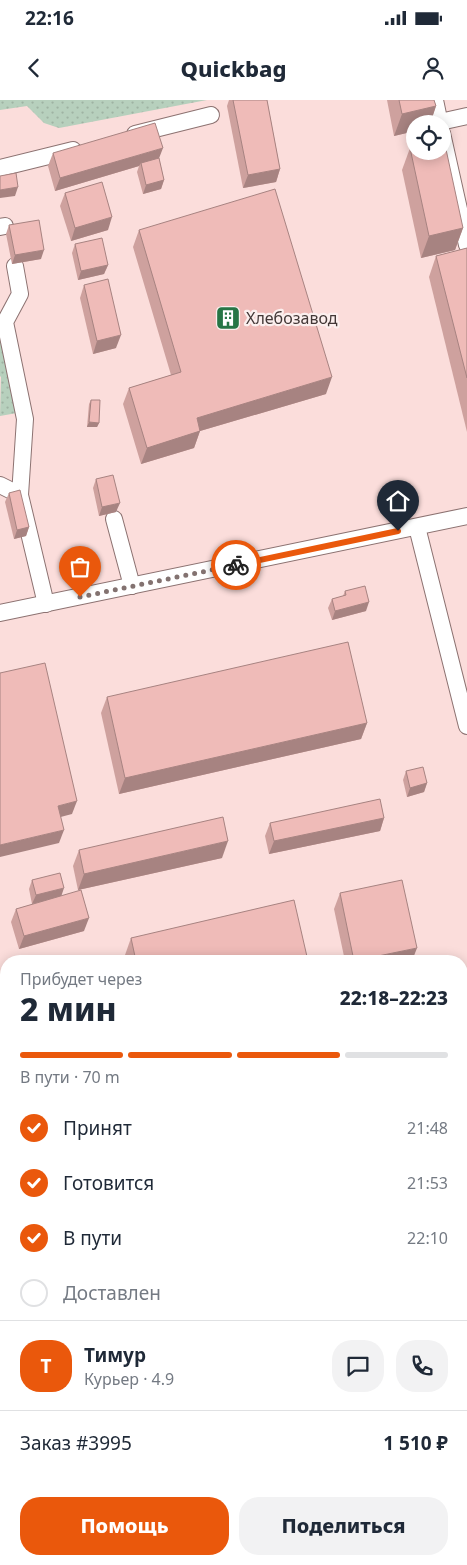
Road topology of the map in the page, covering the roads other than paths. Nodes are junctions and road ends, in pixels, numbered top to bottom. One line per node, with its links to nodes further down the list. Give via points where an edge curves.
1 (435, 100): 3 (street)
2 (211, 115): 6 (street)
3 (438, 115)
4 (467, 116): 5 (street)
5 (451, 122)
6 (117, 139)
7 (89, 146): 9 (street)
8 (448, 160): 10 (street)
9 (0, 168)
10 (467, 245)
11 (15, 266): 13 (street, via 20,294 5,322 25,419)
12 (0, 485): 13 (street)
13 (20, 495): 18 (street)
14 (467, 516): 16 (street)
15 (114, 519): 17 (street)
16 (417, 527): 17 (street); 20 (street)
17 (132, 586): 18 (street)
18 (46, 604): 19 (street)
19 (0, 613)
20 (467, 726)

